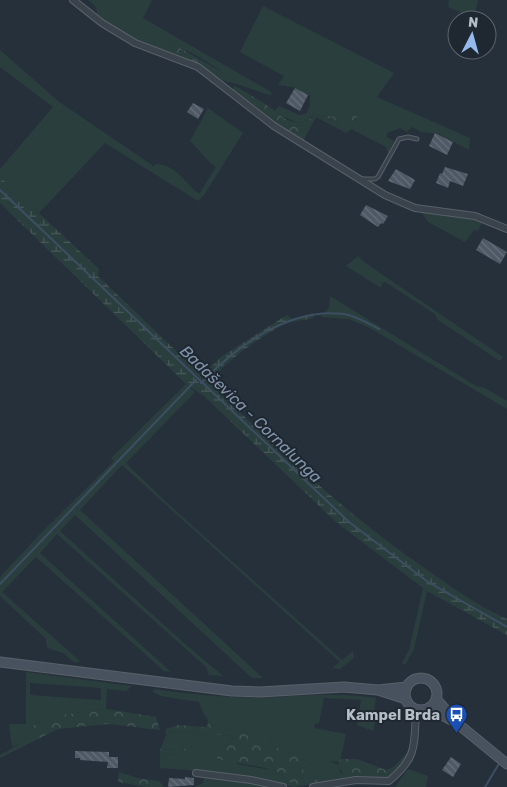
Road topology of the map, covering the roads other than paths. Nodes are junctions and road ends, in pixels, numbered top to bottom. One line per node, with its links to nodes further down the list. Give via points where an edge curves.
1 (73, 0): 3 (street, via 134,43 198,67 274,126)
2 (417, 139): 3 (lane, via 399,139 378,177)
3 (358, 180): 4 (street, via 415,208 467,214)
4 (507, 229)
5 (0, 662): 7 (street, via 232,691 344,687)
6 (407, 687): 7 (street); 8 (street); 9 (street, via 415,679 428,680 435,686)
7 (378, 690): 8 (street)
8 (406, 699): 11 (street)
9 (436, 699): 10 (street); 12 (street)
10 (429, 708): 11 (street); 12 (street)
11 (416, 709): 15 (street, via 412,757)
12 (458, 724): 13 (street)
13 (507, 764)
14 (196, 773): 16 (street)
15 (389, 784): 17 (street, via 356,780)
16 (283, 787)
17 (313, 787)

